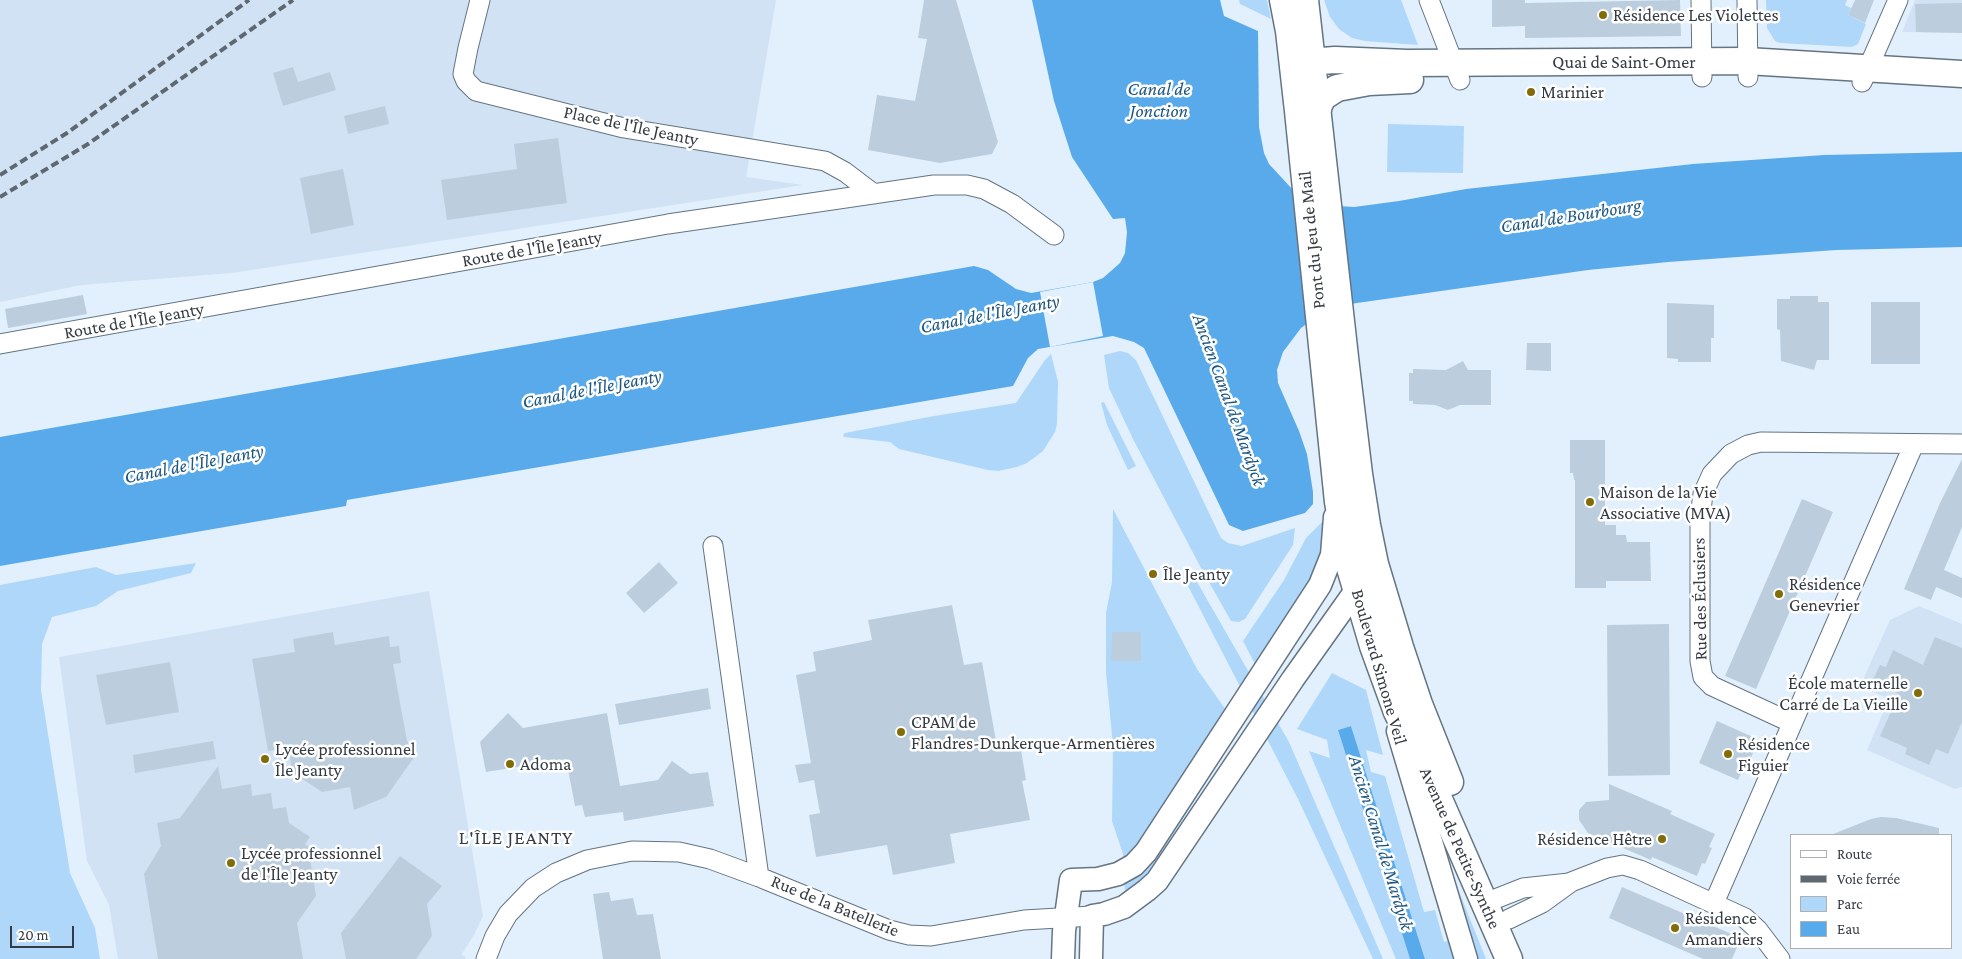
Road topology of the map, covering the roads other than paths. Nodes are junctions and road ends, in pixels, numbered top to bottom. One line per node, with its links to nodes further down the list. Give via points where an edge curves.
1 (480, 0): 16 (street, Place de l'Île Jeanty, via 464,74 476,91 638,131 825,161 840,168)
2 (1283, 0): 8 (main road, via 1289,31)
3 (1305, 0): 8 (main road)
4 (1429, 0): 11 (street)
5 (1701, 0): 9 (street)
6 (1747, 0): 10 (street)
7 (1898, 0): 13 (street)
8 (1303, 69): 11 (main road, Quai de Saint-Omer); 15 (main road)
9 (1702, 69): 10 (main road, Quai de Saint-Omer); 11 (main road, Quai de Saint-Omer)
10 (1748, 69): 13 (main road, Quai de Saint-Omer)
11 (1456, 71): 15 (main road, Quai de Saint-Omer, via 1344,86 1332,90)
12 (1962, 74): 13 (main road, Quai de Saint-Omer)
13 (1865, 75): 14 (main road, Quai de Saint-Omer)
14 (1962, 89)
15 (1308, 113): 19 (main road, Pont du Jeu de Mail)
16 (874, 194): 17 (street, Route de l'Île Jeanty, via 934,185 977,187 1012,204); 18 (street, Route de l'Île Jeanty, via 668,224)
17 (1054, 235)
18 (0, 344)
19 (1336, 367): 22 (main road, Boulevard Simone Veil); 24 (main road, Boulevard Simone Veil)
20 (1914, 444): 21 (street, Rue des Éclusiers); 27 (street); 27 (street, Rue des Éclusiers, via 1761,442 1731,454 1718,465 1706,484 1700,518 1703,676 1712,686)
21 (1962, 444)
22 (1336, 479): 25 (main road, Boulevard Simone Veil, via 1343,535); 32 (street, via 1334,545 1317,590 1146,852 1138,862 1112,876 1071,880)
23 (713, 546): 28 (street, Rue de la Batellerie)
24 (1372, 552): 25 (street, via 1370,567); 30 (main road, Boulevard Simone Veil, via 1400,647)
25 (1356, 590): 26 (main road, Boulevard Simone Veil); 31 (street, via 1152,886 1117,910)
26 (1386, 684): 30 (main road, Avenue de Petite-Synthe, via 1428,774); 36 (street, Boulevard Simone Veil)
27 (1792, 723): 29 (street)
28 (759, 877): 32 (street, Rue de la Batellerie, via 889,930 909,935 931,936 1024,920); 33 (street, via 710,859 679,852 632,851 588,860 556,873 524,896 502,924)
29 (1714, 903): 30 (street, via 1623,865 1570,882 1542,903); 39 (street, via 1752,924)
30 (1498, 906): 37 (main road, Avenue de Petite-Synthe); 38 (main road, Avenue de Petite-Synthe)
31 (1092, 916): 32 (street, Rue de la Batellerie); 35 (street)
32 (1066, 918): 34 (street)
33 (486, 959)
34 (1063, 959)
35 (1091, 959)
36 (1466, 959)
37 (1509, 959)
38 (1526, 959)
39 (1780, 959)

